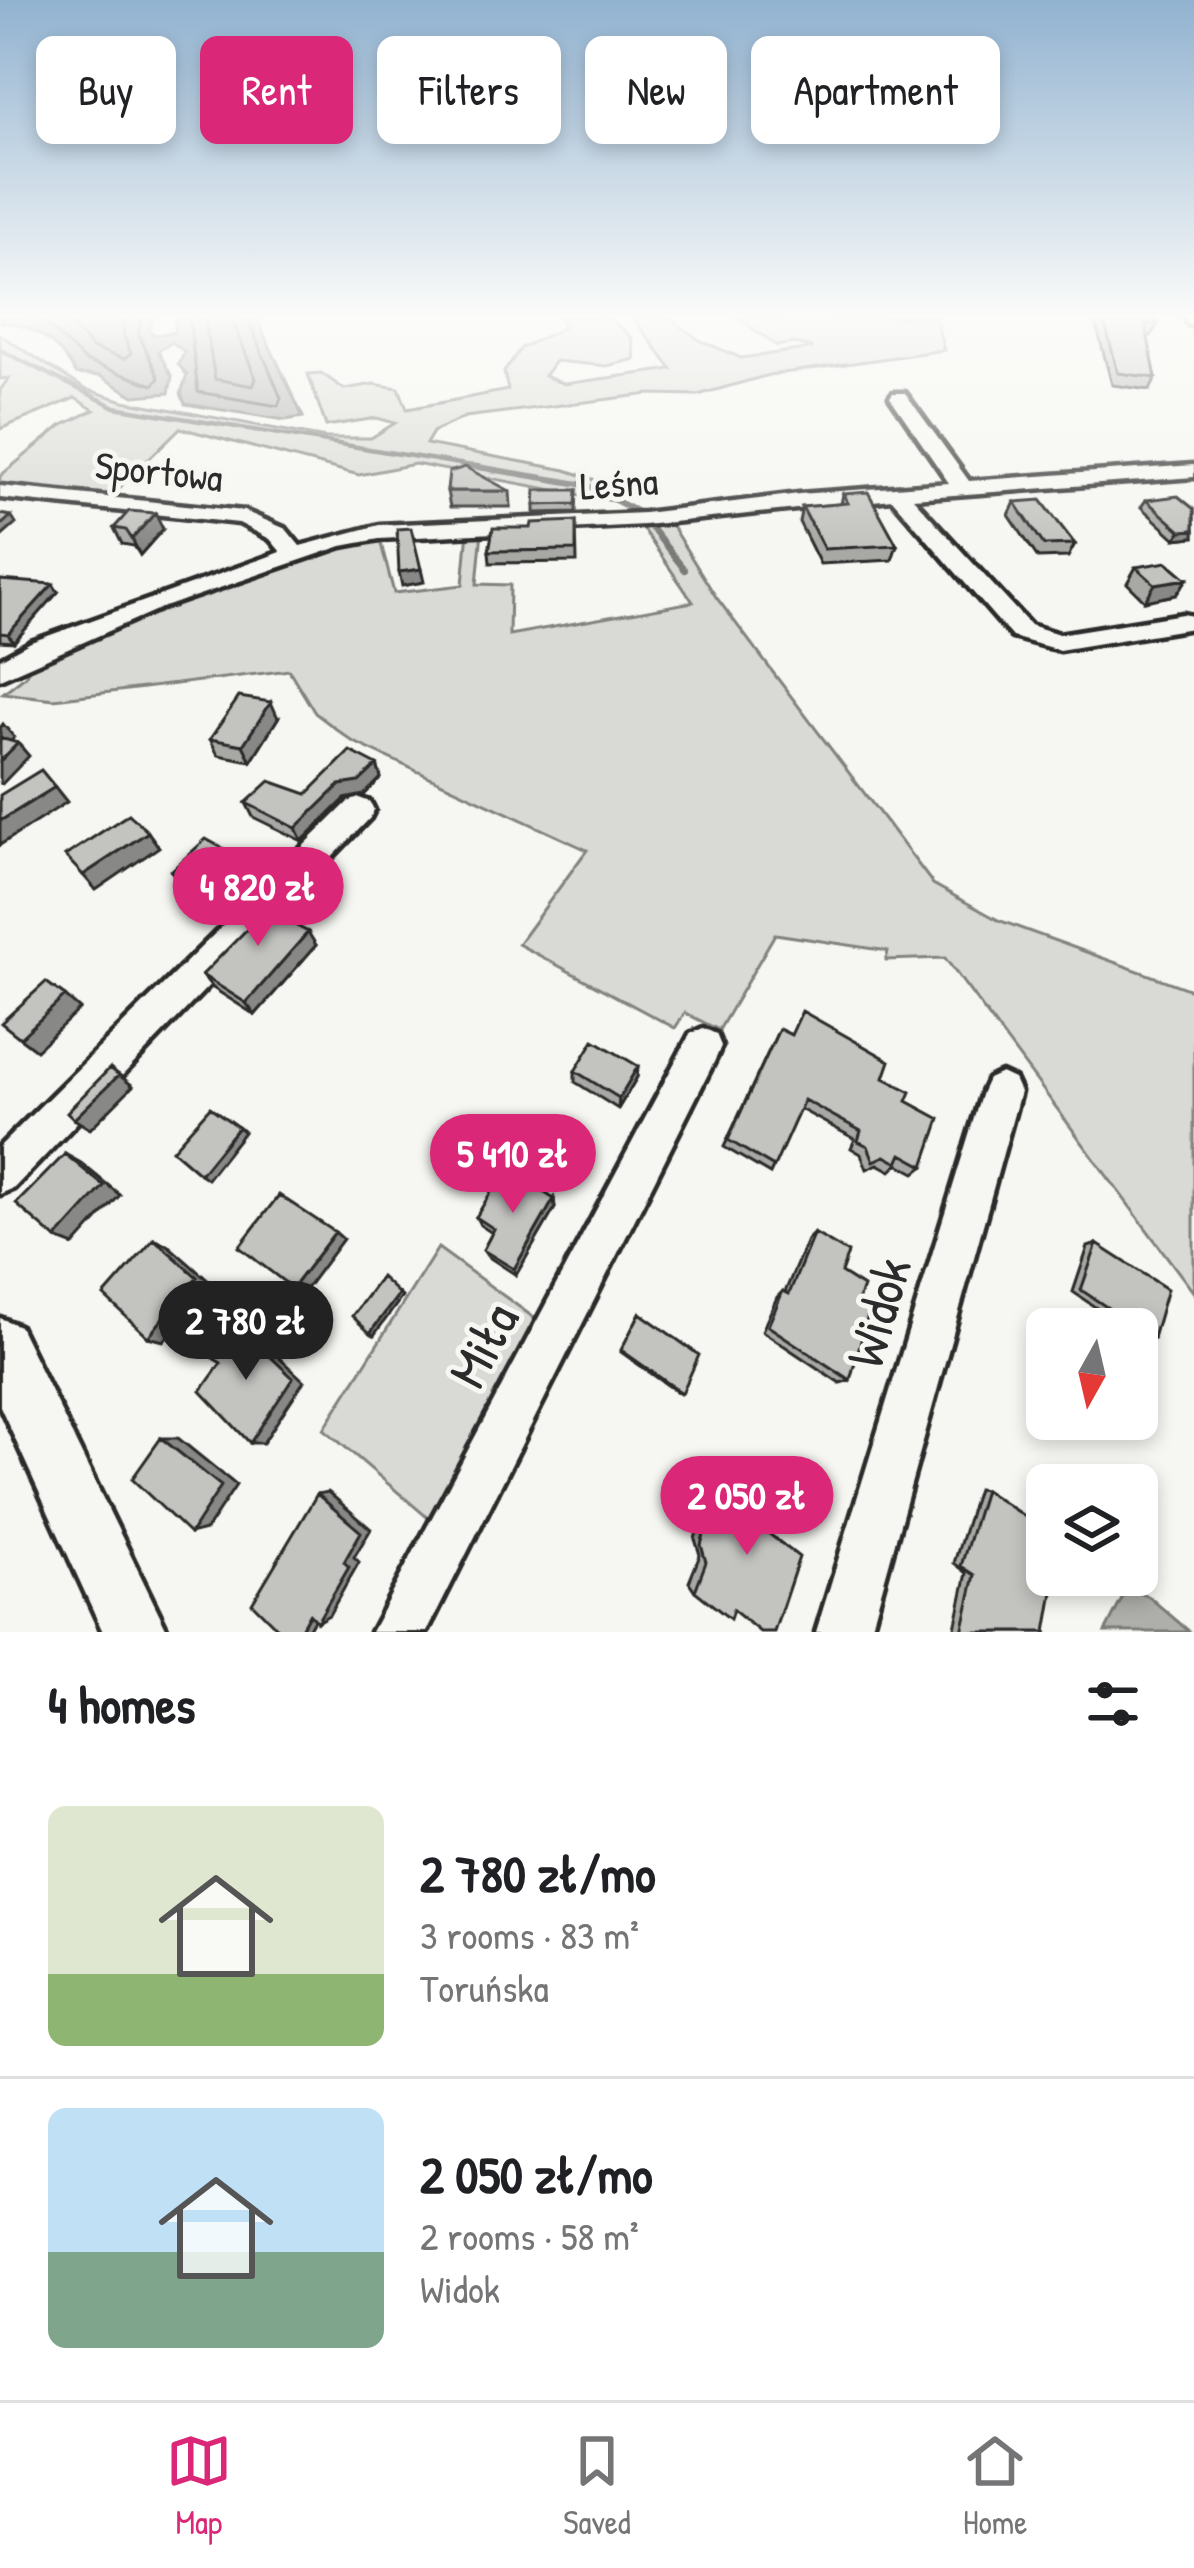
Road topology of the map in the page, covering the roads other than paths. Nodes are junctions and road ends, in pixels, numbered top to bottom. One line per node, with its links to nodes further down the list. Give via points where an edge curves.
1 (899, 397): 3 (street)
2 (1194, 471): 3 (street, Leśna)
3 (964, 489): 5 (street, Leśna)
4 (0, 492): 6 (street, Sportowa, via 244,517 278,533)
5 (898, 494): 6 (street, Leśna, via 644,519 403,530); 7 (street, via 1022,632 1059,642)
6 (296, 556): 8 (street, Leśna, via 102,622)
7 (1183, 622)
8 (0, 670)
9 (359, 809): 12 (street)
10 (703, 1046): 15 (street, Miła)
11 (1001, 1092): 16 (street, Widok)
12 (0, 1174)
13 (0, 1345): 14 (main road)
14 (136, 1632)
15 (398, 1632)
16 (843, 1632)

